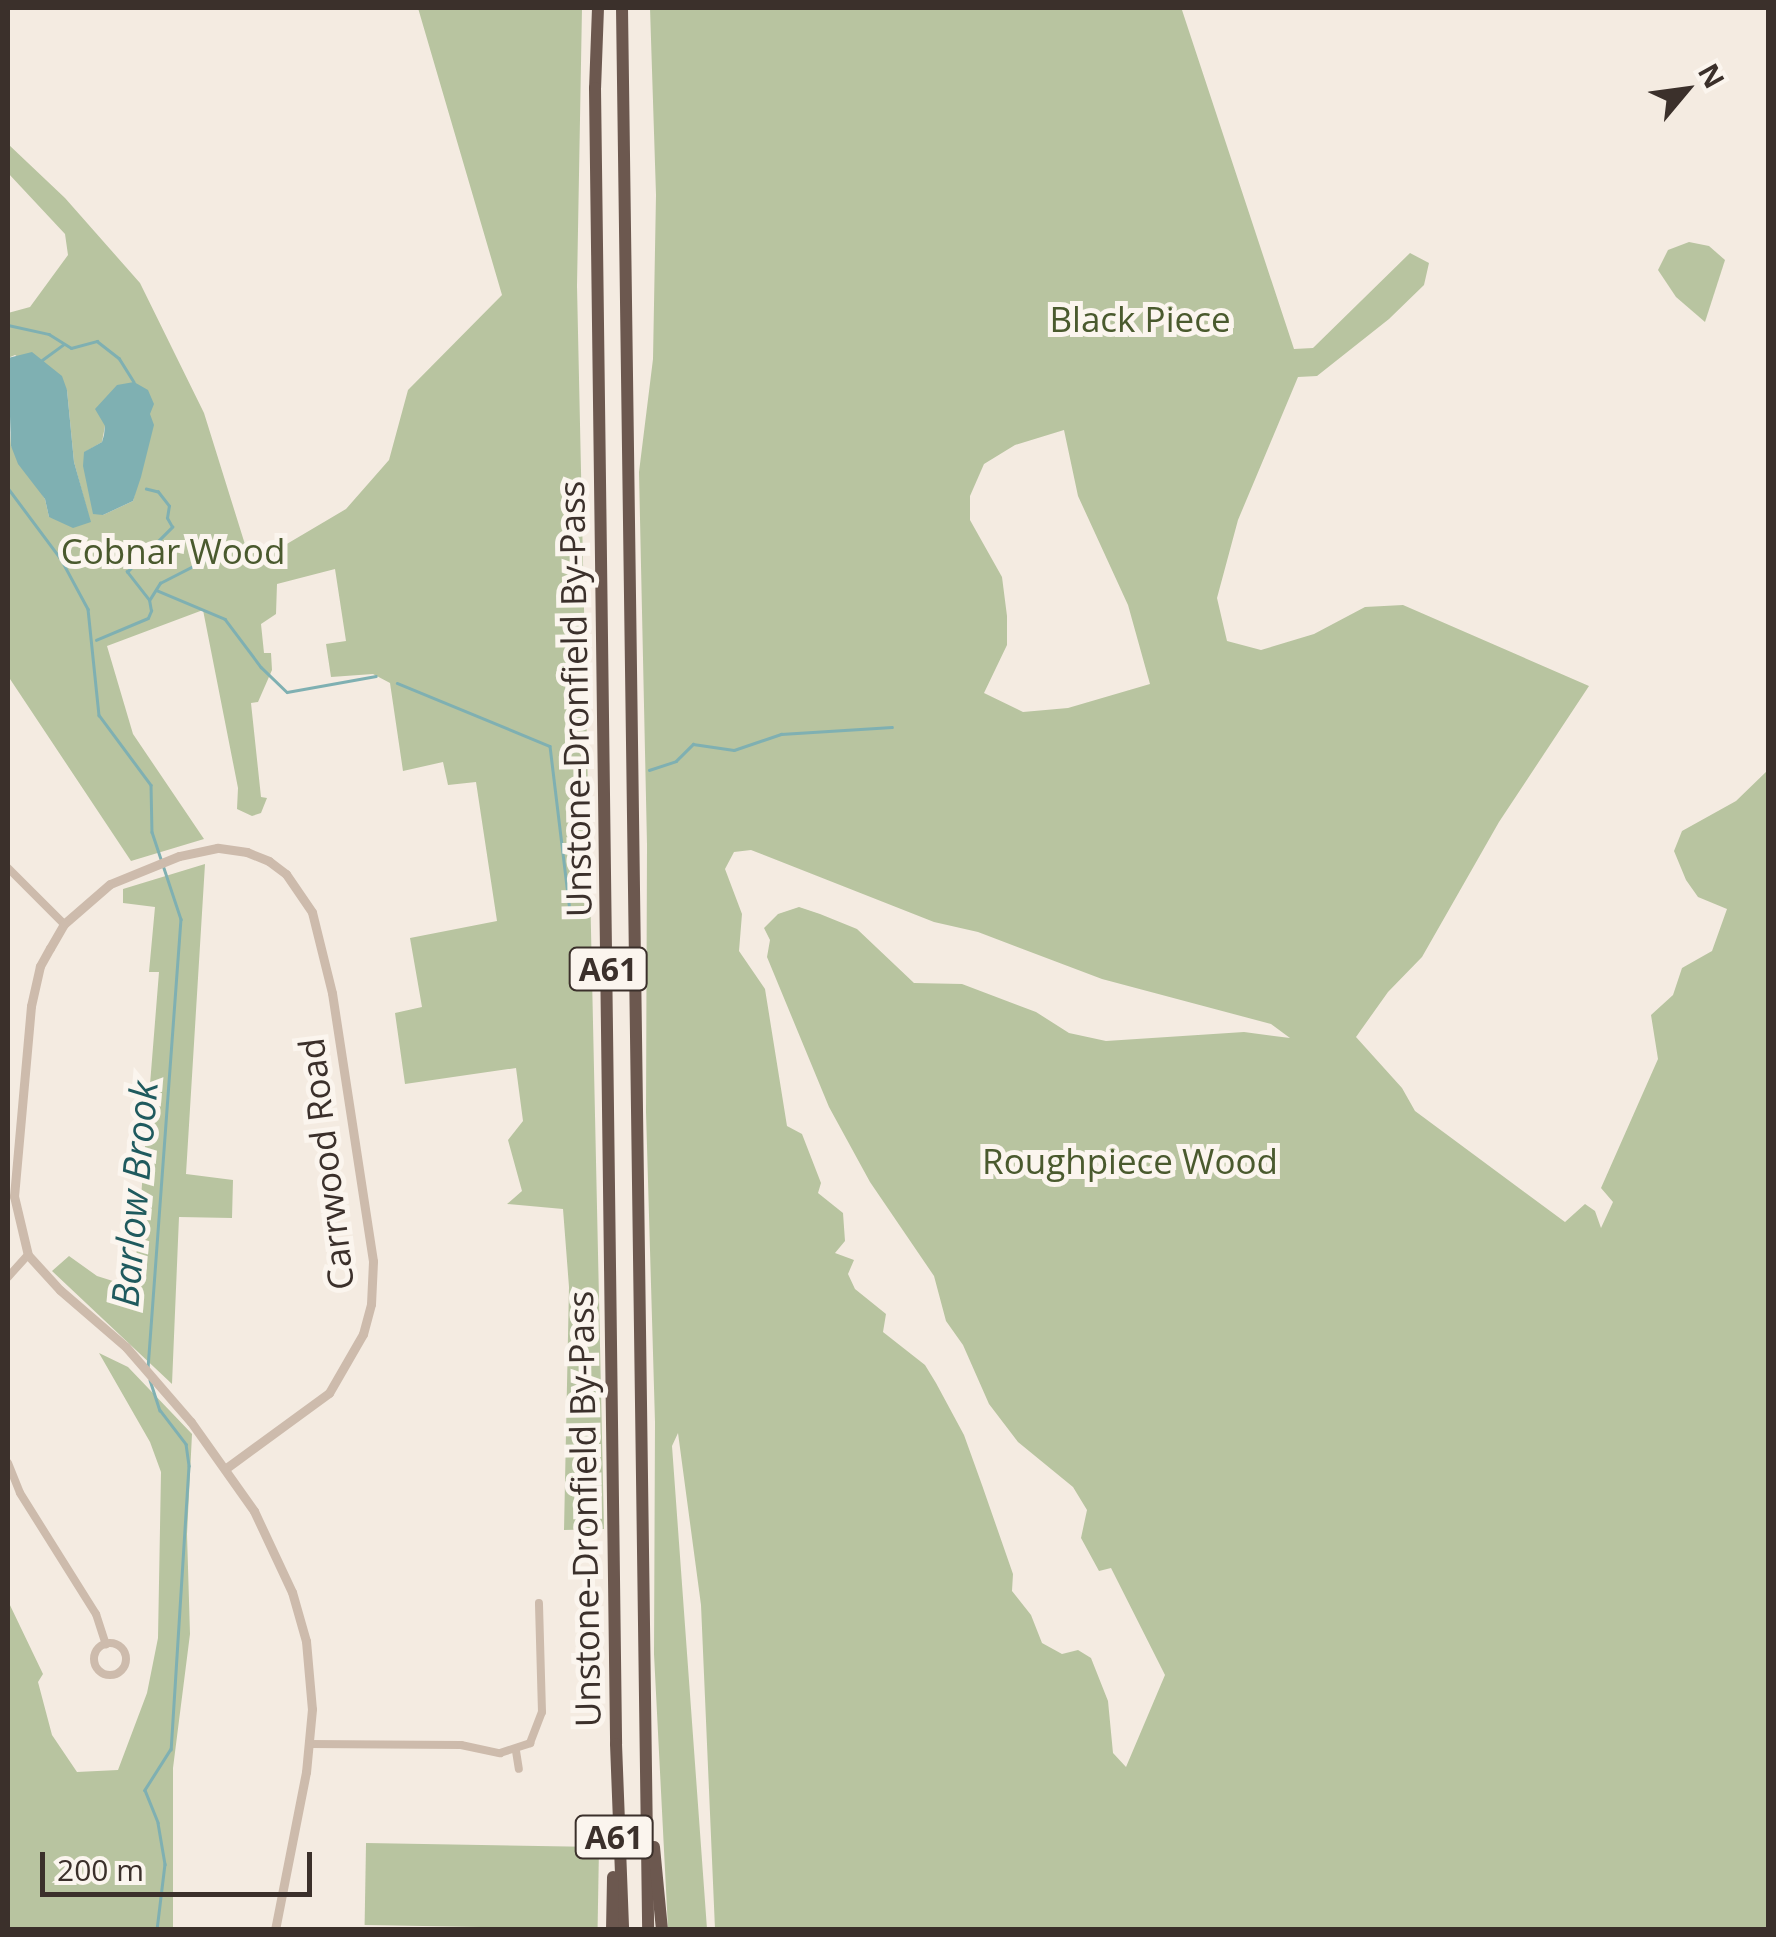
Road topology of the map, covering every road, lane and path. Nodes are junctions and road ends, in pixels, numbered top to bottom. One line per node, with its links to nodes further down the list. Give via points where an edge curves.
1 (598, 8): 12 (highway, Unstone-Dronfield By-Pass / A61)
2 (622, 8): 15 (highway, Unstone-Dronfield By-Pass / A61)
3 (8, 868): 4 (street)
4 (64, 924): 5 (street, via 40,966 30,1006 14,1190); 8 (street, Carrwood Road, via 110,884 218,848 269,861 312,912 332,993 373,1260 371,1304 339,1378 306,1412)
5 (28, 1255): 6 (street); 8 (street, via 137,1359)
6 (8, 1277)
7 (8, 1463): 10 (street, via 96,1614)
8 (225, 1470): 11 (street, via 269,1536 292,1592 310,1670)
9 (539, 1603): 13 (street, via 542,1712 530,1743)
10 (106, 1644): 10 (street, via 126,1655 114,1674 103,1673 95,1660)
11 (309, 1744): 13 (street); 16 (street)
12 (616, 1744): 17 (highway, A61); 18 (highway, Unstone-Dronfield By-Pass / A61)
13 (516, 1751): 14 (street)
14 (519, 1769)
15 (646, 1780): 19 (highway, Unstone-Dronfield By-Pass / A61); 20 (highway, A61)
16 (274, 1930)
17 (612, 1930)
18 (623, 1930)
19 (648, 1930)
20 (662, 1930)

